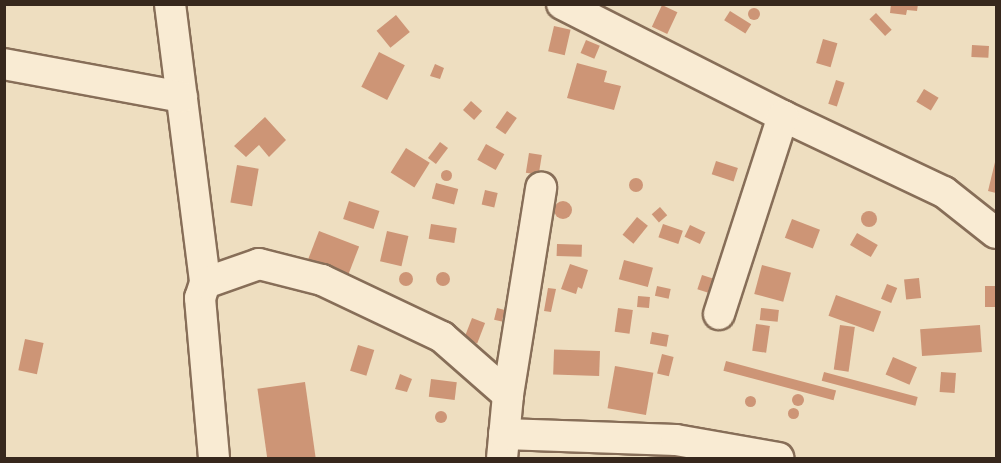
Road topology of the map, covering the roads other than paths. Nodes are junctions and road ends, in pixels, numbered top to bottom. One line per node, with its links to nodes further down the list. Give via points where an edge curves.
1 (170, 4): 4 (street)
2 (562, 4): 5 (street)
3 (4, 64): 4 (street)
4 (182, 97): 8 (street)
5 (783, 116): 7 (street, via 945,192); 9 (street)
6 (541, 188): 10 (street)
7 (996, 233)
8 (205, 283): 10 (street, via 259,264 322,280 442,337); 12 (street, via 200,298)
9 (720, 314)
10 (508, 395): 11 (street)
11 (503, 446): 13 (street, via 676,440)
12 (214, 459)
13 (778, 459)

